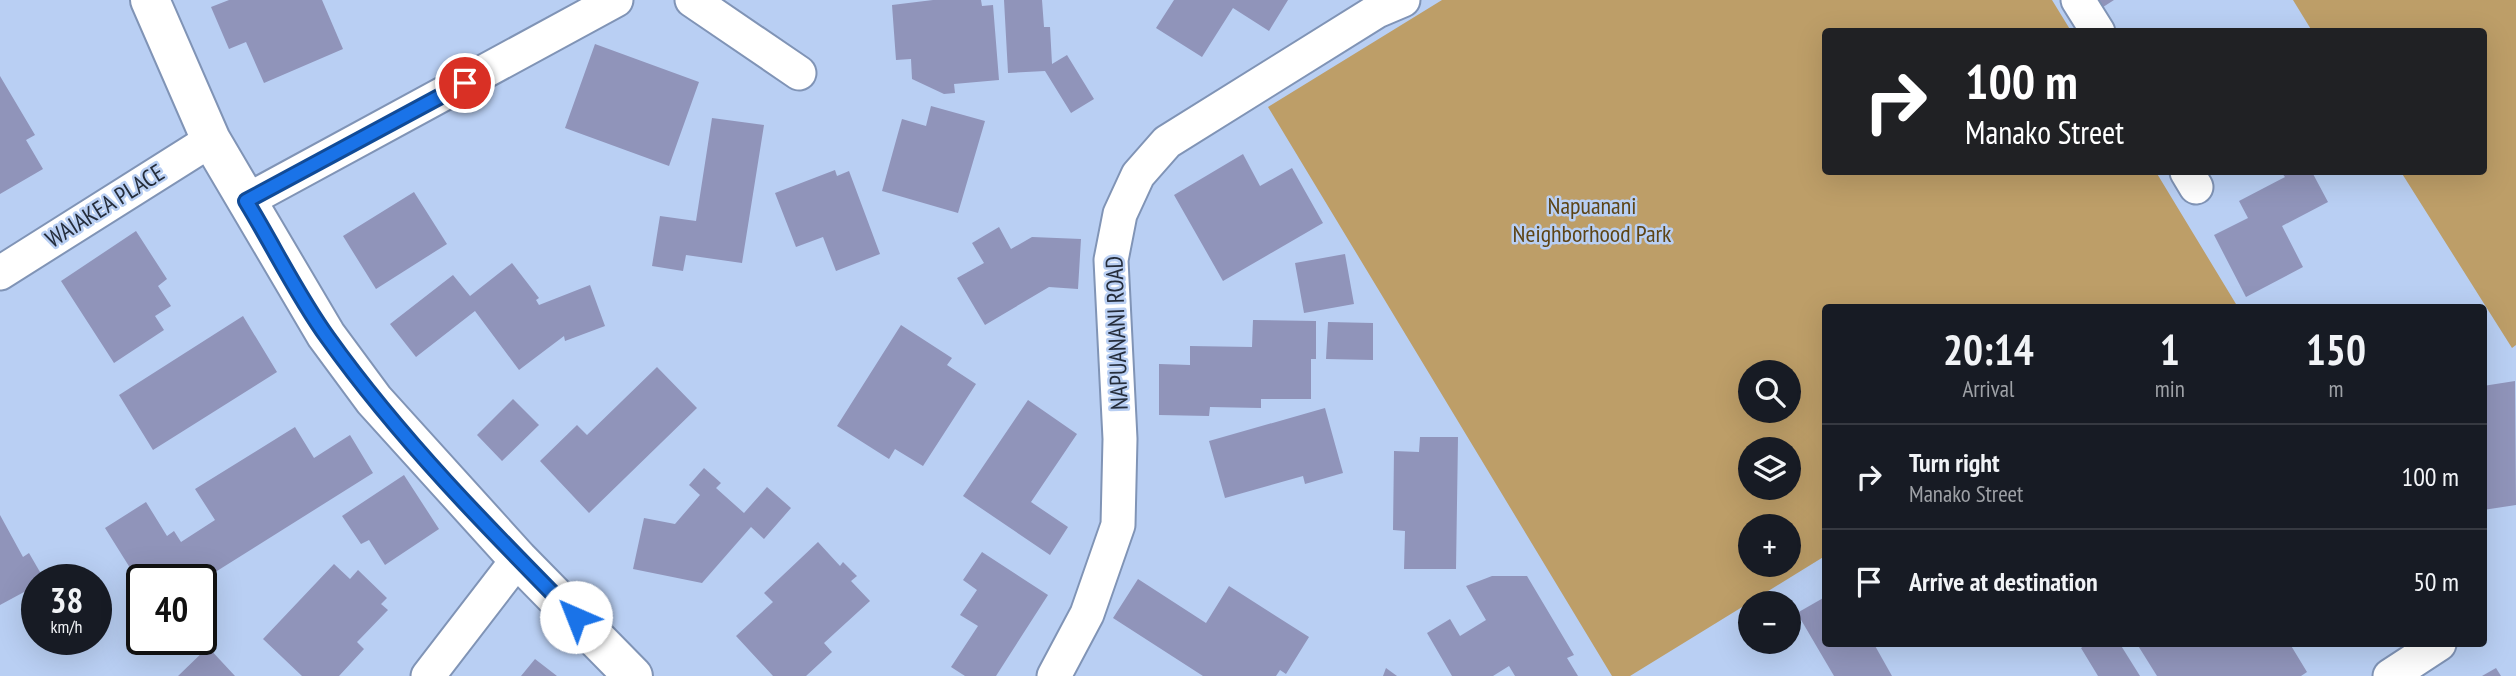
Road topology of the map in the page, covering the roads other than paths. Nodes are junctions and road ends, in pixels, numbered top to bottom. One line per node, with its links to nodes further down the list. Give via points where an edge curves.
1 (150, 0): 8 (street)
2 (616, 0): 9 (street)
3 (692, 0): 7 (street)
4 (2078, 0): 6 (street)
5 (1383, 4): 15 (street, NAPUANANI ROAD, via 1167,142 1138,175 1121,214 1111,260 1120,439 1118,525 1087,614)
6 (2096, 28)
7 (799, 73)
8 (211, 140): 9 (street); 10 (street, WAIAKEA PLACE)
9 (246, 201): 11 (street, via 326,335 374,400)
10 (0, 272)
11 (518, 559): 13 (street); 14 (street)
12 (2434, 647): 16 (street)
13 (428, 676)
14 (633, 676)
15 (1054, 676)
16 (2390, 676)

